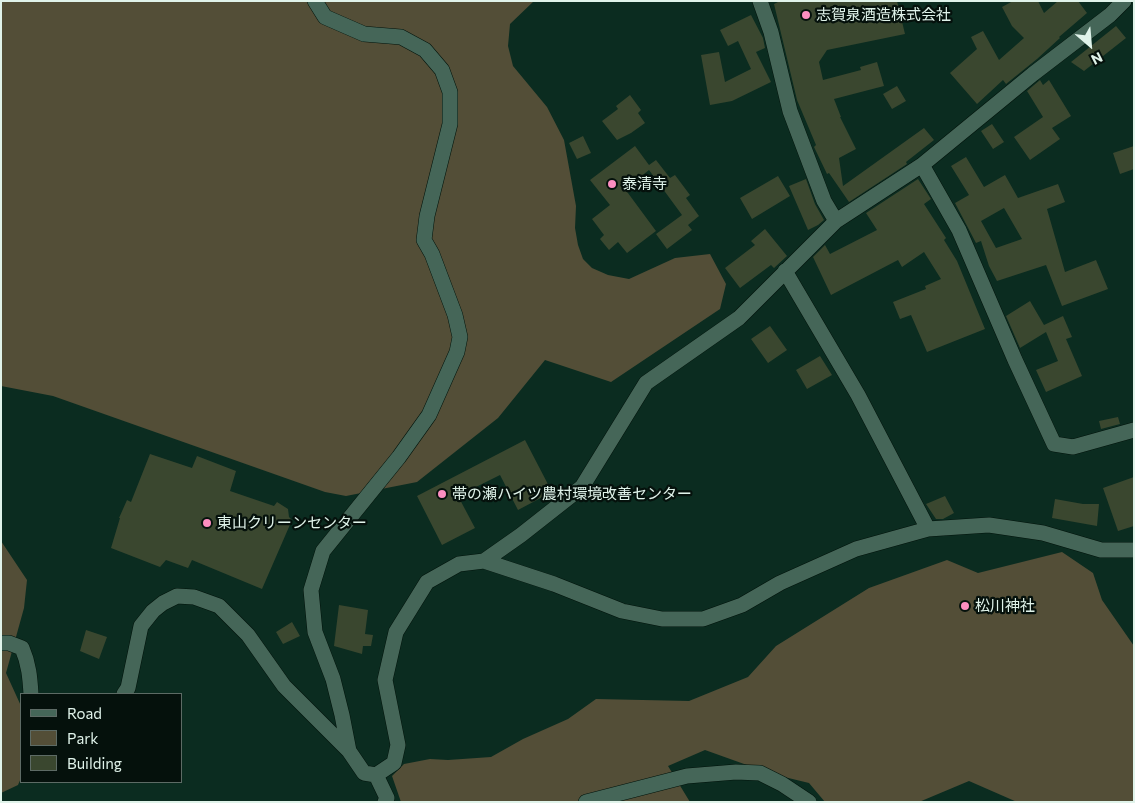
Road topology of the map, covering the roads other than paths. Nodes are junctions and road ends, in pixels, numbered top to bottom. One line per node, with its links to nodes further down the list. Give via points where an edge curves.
1 (315, 1): 16 (street, via 325,17 364,34 401,37 425,50 442,70 450,92 450,124 424,240 455,314 460,337 457,352 429,415 323,552 311,590 315,632 333,679)
2 (760, 1): 7 (street, via 772,32 790,111 824,201)
3 (1124, 1): 6 (street)
4 (1133, 1): 5 (street)
5 (1134, 6)
6 (922, 165): 7 (street); 9 (street, via 959,230 1054,444 1073,447)
7 (836, 222): 8 (street)
8 (784, 271): 10 (street, via 858,395); 12 (street, via 738,318 646,382 582,487)
9 (1134, 430)
10 (928, 529): 11 (street, via 990,525 1043,533 1101,550); 12 (street, via 856,549 780,583 742,605 703,619 662,619 622,611)
11 (1134, 550)
12 (484, 561): 17 (street, via 459,564 427,582 396,632 385,680 398,745 394,763)
13 (1, 643): 14 (street, via 22,648)
14 (31, 693)
15 (125, 693): 16 (street, via 141,626 162,603 178,596 194,597 219,606 242,629 284,686)
16 (349, 751): 17 (street, via 364,773)
17 (376, 775): 18 (street)
18 (388, 800)
19 (586, 802): 20 (street, via 687,776 736,772 760,773)
20 (809, 802)

